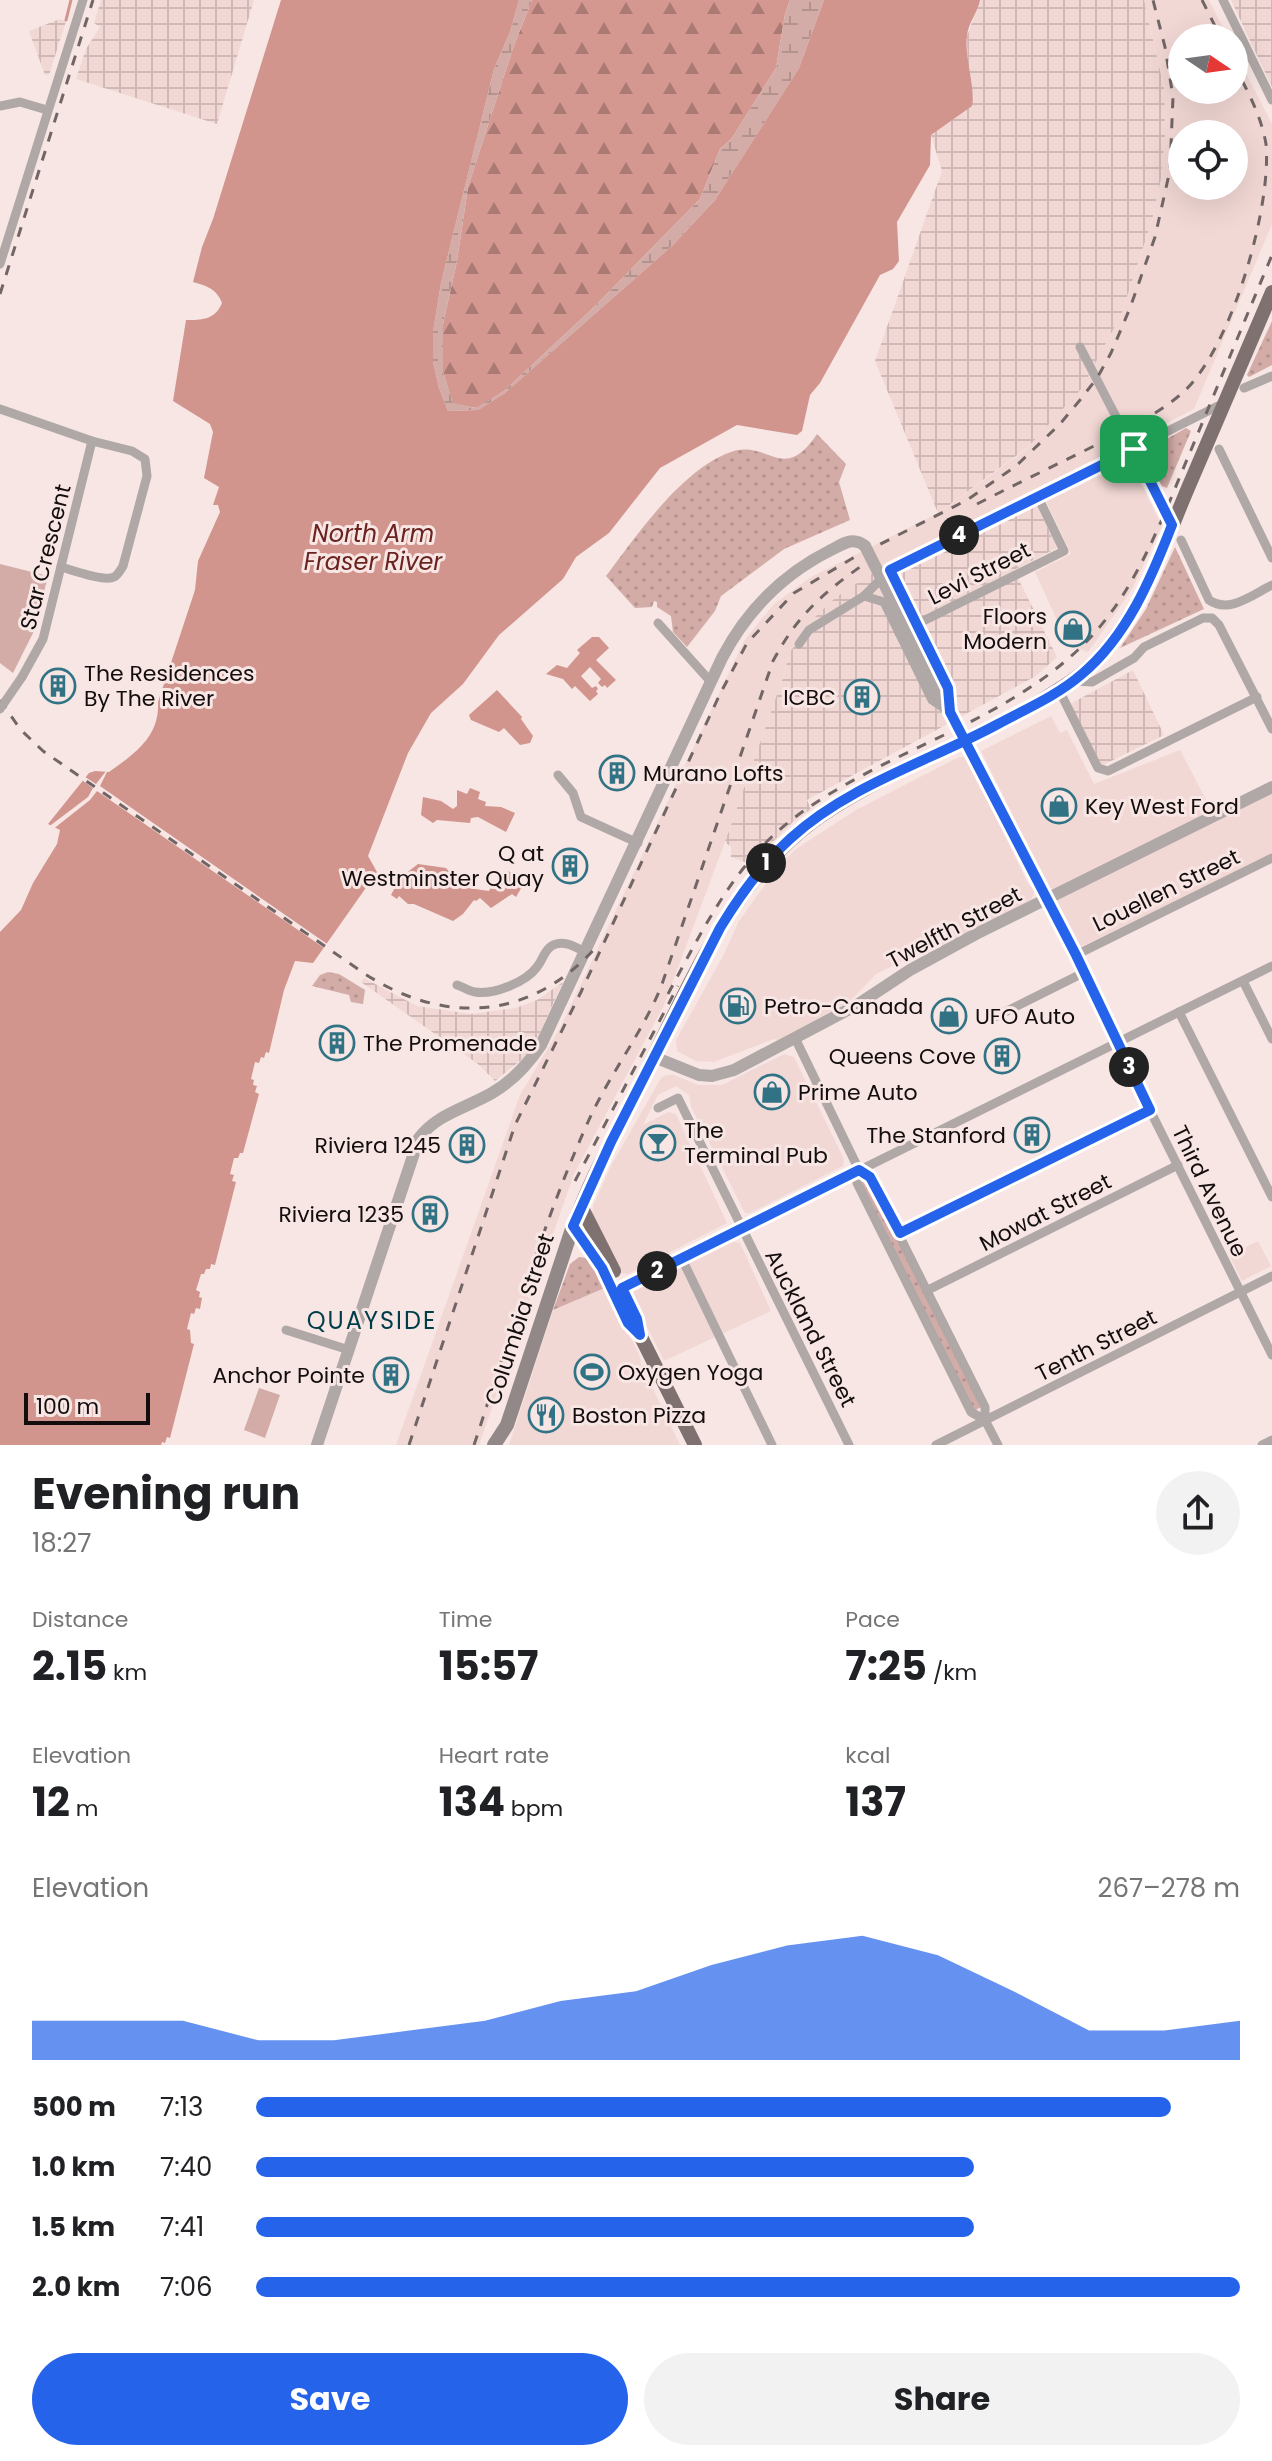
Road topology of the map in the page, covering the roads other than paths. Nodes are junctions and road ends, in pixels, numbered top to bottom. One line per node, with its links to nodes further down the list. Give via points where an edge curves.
1 (83, 0): 5 (street)
2 (1223, 0): 3 (street)
3 (1272, 100)
4 (0, 106): 5 (street, via 20,102)
5 (47, 110): 6 (street)
6 (0, 264)
7 (1272, 292): 11 (main road)
8 (1080, 347): 14 (street)
9 (1272, 376): 10 (street)
10 (1244, 388)
11 (1224, 403): 14 (street); 17 (main road)
12 (0, 409): 13 (street)
13 (92, 441): 20 (street, Star Crescent); 20 (street, via 139,453 147,476 123,566 115,577)
14 (1134, 449): 16 (street); 17 (street)
15 (1219, 449): 19 (street)
16 (1037, 495): 21 (street); 25 (street, Levi Street, via 1064,551)
17 (1172, 525): 29 (main road, via 1139,602 1099,657)
18 (1181, 540): 22 (street, via 1209,600 1226,608)
19 (1272, 558)
20 (61, 567): 31 (street, Star Crescent, bridge, via 43,639)
21 (890, 570): 23 (street); 25 (street)
22 (1272, 585)
23 (864, 596): 26 (street, via 884,602); 27 (street, via 809,630)
24 (658, 623): 28 (street)
25 (916, 625): 26 (street, Levi Street); 32 (street, via 949,691)
26 (899, 633): 32 (street, via 932,700)
27 (799, 644)
28 (711, 682): 32 (street, bridge, via 739,628 766,596 818,557 848,542 860,542); 37 (street)
29 (1066, 686): 30 (street, via 1092,682 1144,647 1203,618 1216,622); 30 (street, via 1102,771); 34 (main road)
30 (1257, 697): 33 (street)
31 (0, 709)
32 (950, 712): 34 (street)
33 (1272, 729)
34 (966, 741): 39 (street, Third Avenue); 51 (main road, via 828,811 765,864 720,928)
35 (558, 775): 37 (street, via 573,793 581,817)
36 (1272, 787): 39 (street, Twelfth Street)
37 (638, 843): 40 (street)
38 (1272, 858): 41 (street, Louellen Street)
39 (1047, 901): 41 (street, Third Avenue); 48 (street, Twelfth Street, via 963,941)
40 (586, 952): 45 (street, via 554,944 521,980 475,992); 68 (street, via 529,1062 495,1092 440,1117 419,1138)
41 (1076, 955): 43 (street, Third Avenue)
42 (1272, 966): 44 (street)
43 (1085, 972): 47 (street); 50 (street, Third Avenue)
44 (1243, 981): 46 (street); 49 (street)
45 (457, 985)
46 (1179, 1012): 50 (street); 56 (street)
47 (991, 1019)
48 (795, 1038): 51 (street, Twelfth Street, via 712,1076); 55 (street)
49 (1272, 1039)
50 (1117, 1043): 53 (street, Third Avenue); 55 (street)
51 (654, 1057): 57 (main road)
52 (658, 1108): 59 (street, Auckland Street, via 678,1098)
53 (1150, 1110): 54 (street, Third Avenue); 60 (street)
54 (1178, 1165): 64 (street, Mowat Street); 65 (street, Third Avenue)
55 (859, 1170): 59 (street); 60 (street, via 870,1177); 70 (street, via 857,1183 971,1412)
56 (1272, 1197)
57 (581, 1206): 58 (main road); 63 (main road)
58 (573, 1226): 67 (main road); 71 (main road, Columbia Street)
59 (741, 1230): 61 (street); 78 (street, Auckland Street)
60 (900, 1233): 64 (street)
61 (682, 1259): 63 (street); 77 (street)
62 (1272, 1276): 65 (street, Tenth Street)
63 (622, 1288): 67 (main road)
64 (928, 1290): 70 (street, via 985,1407)
65 (1241, 1292): 69 (street, Third Avenue); 70 (street, Tenth Street)
66 (286, 1330): 68 (street)
67 (640, 1335): 76 (main road)
68 (349, 1350): 73 (street)
69 (1272, 1355)
70 (985, 1420): 79 (street, Tenth Street); 80 (street)
71 (507, 1425): 74 (main road, Columbia Street); 75 (main road, Columbia Street)
72 (1272, 1440): 81 (street)
73 (317, 1445)
74 (494, 1445)
75 (505, 1445)
76 (695, 1445)
77 (772, 1445)
78 (849, 1445)
79 (936, 1445)
80 (998, 1445)
81 (1262, 1445)

